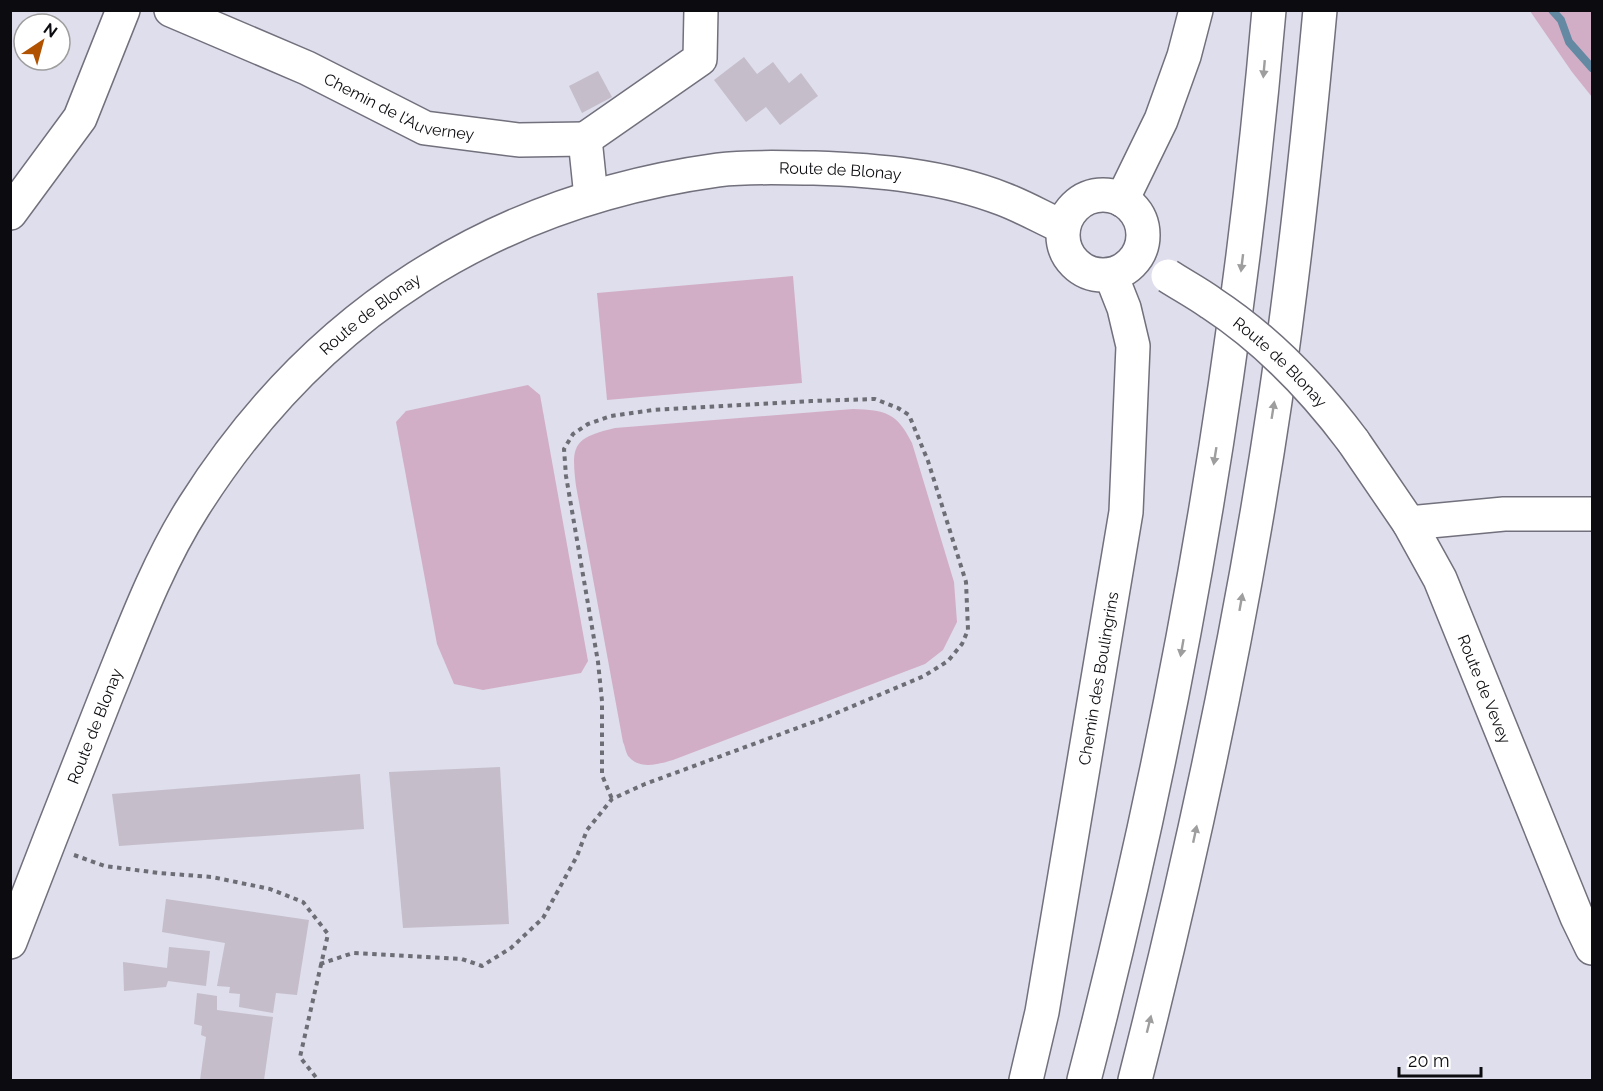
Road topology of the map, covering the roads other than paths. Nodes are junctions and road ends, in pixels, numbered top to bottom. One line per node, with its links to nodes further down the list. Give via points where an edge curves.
1 (123, 10): 10 (main road, via 80,118)
2 (171, 10): 7 (main road, Chemin de l'Auverney, via 307,68 425,128 519,140)
3 (701, 10): 7 (main road, via 700,59)
4 (1196, 10): 9 (main road, via 1161,120)
5 (1269, 10): 21 (main road, one-way to 21, via 1245,244 1201,546 1144,836)
6 (1320, 10): 22 (main road, one-way to 6, via 1192,849 1249,555 1281,355)
7 (585, 139): 8 (main road)
8 (591, 197): 11 (main road, Route de Blonay, via 721,170 839,169 901,174 957,185 1002,198); 17 (main road, Route de Blonay, via 494,234 381,302 301,370 246,432 191,510 165,557 47,846)
9 (1122, 200): 11 (main road, via 1108,195 1079,202); 12 (main road, via 1143,225 1142,248)
10 (10, 213)
11 (1063, 227): 13 (main road, via 1065,249 1079,267 1088,273)
12 (1137, 258): 13 (main road, via 1126,269); 14 (main road, Route de Blonay, bridge, via 1213,304 1257,339 1321,401)
13 (1111, 275): 20 (main road, Chemin des Boulingrins, via 1133,346 1126,512 1042,1012)
14 (1353, 441): 16 (main road, Route de Vevey)
15 (1593, 514): 16 (main road, via 1504,514)
16 (1409, 523): 19 (main road, Route de Vevey, via 1440,579)
17 (23, 869): 18 (main road, Route de Blonay)
18 (10, 942)
19 (1593, 948)
20 (1026, 1080)
21 (1084, 1080)
22 (1135, 1080)

